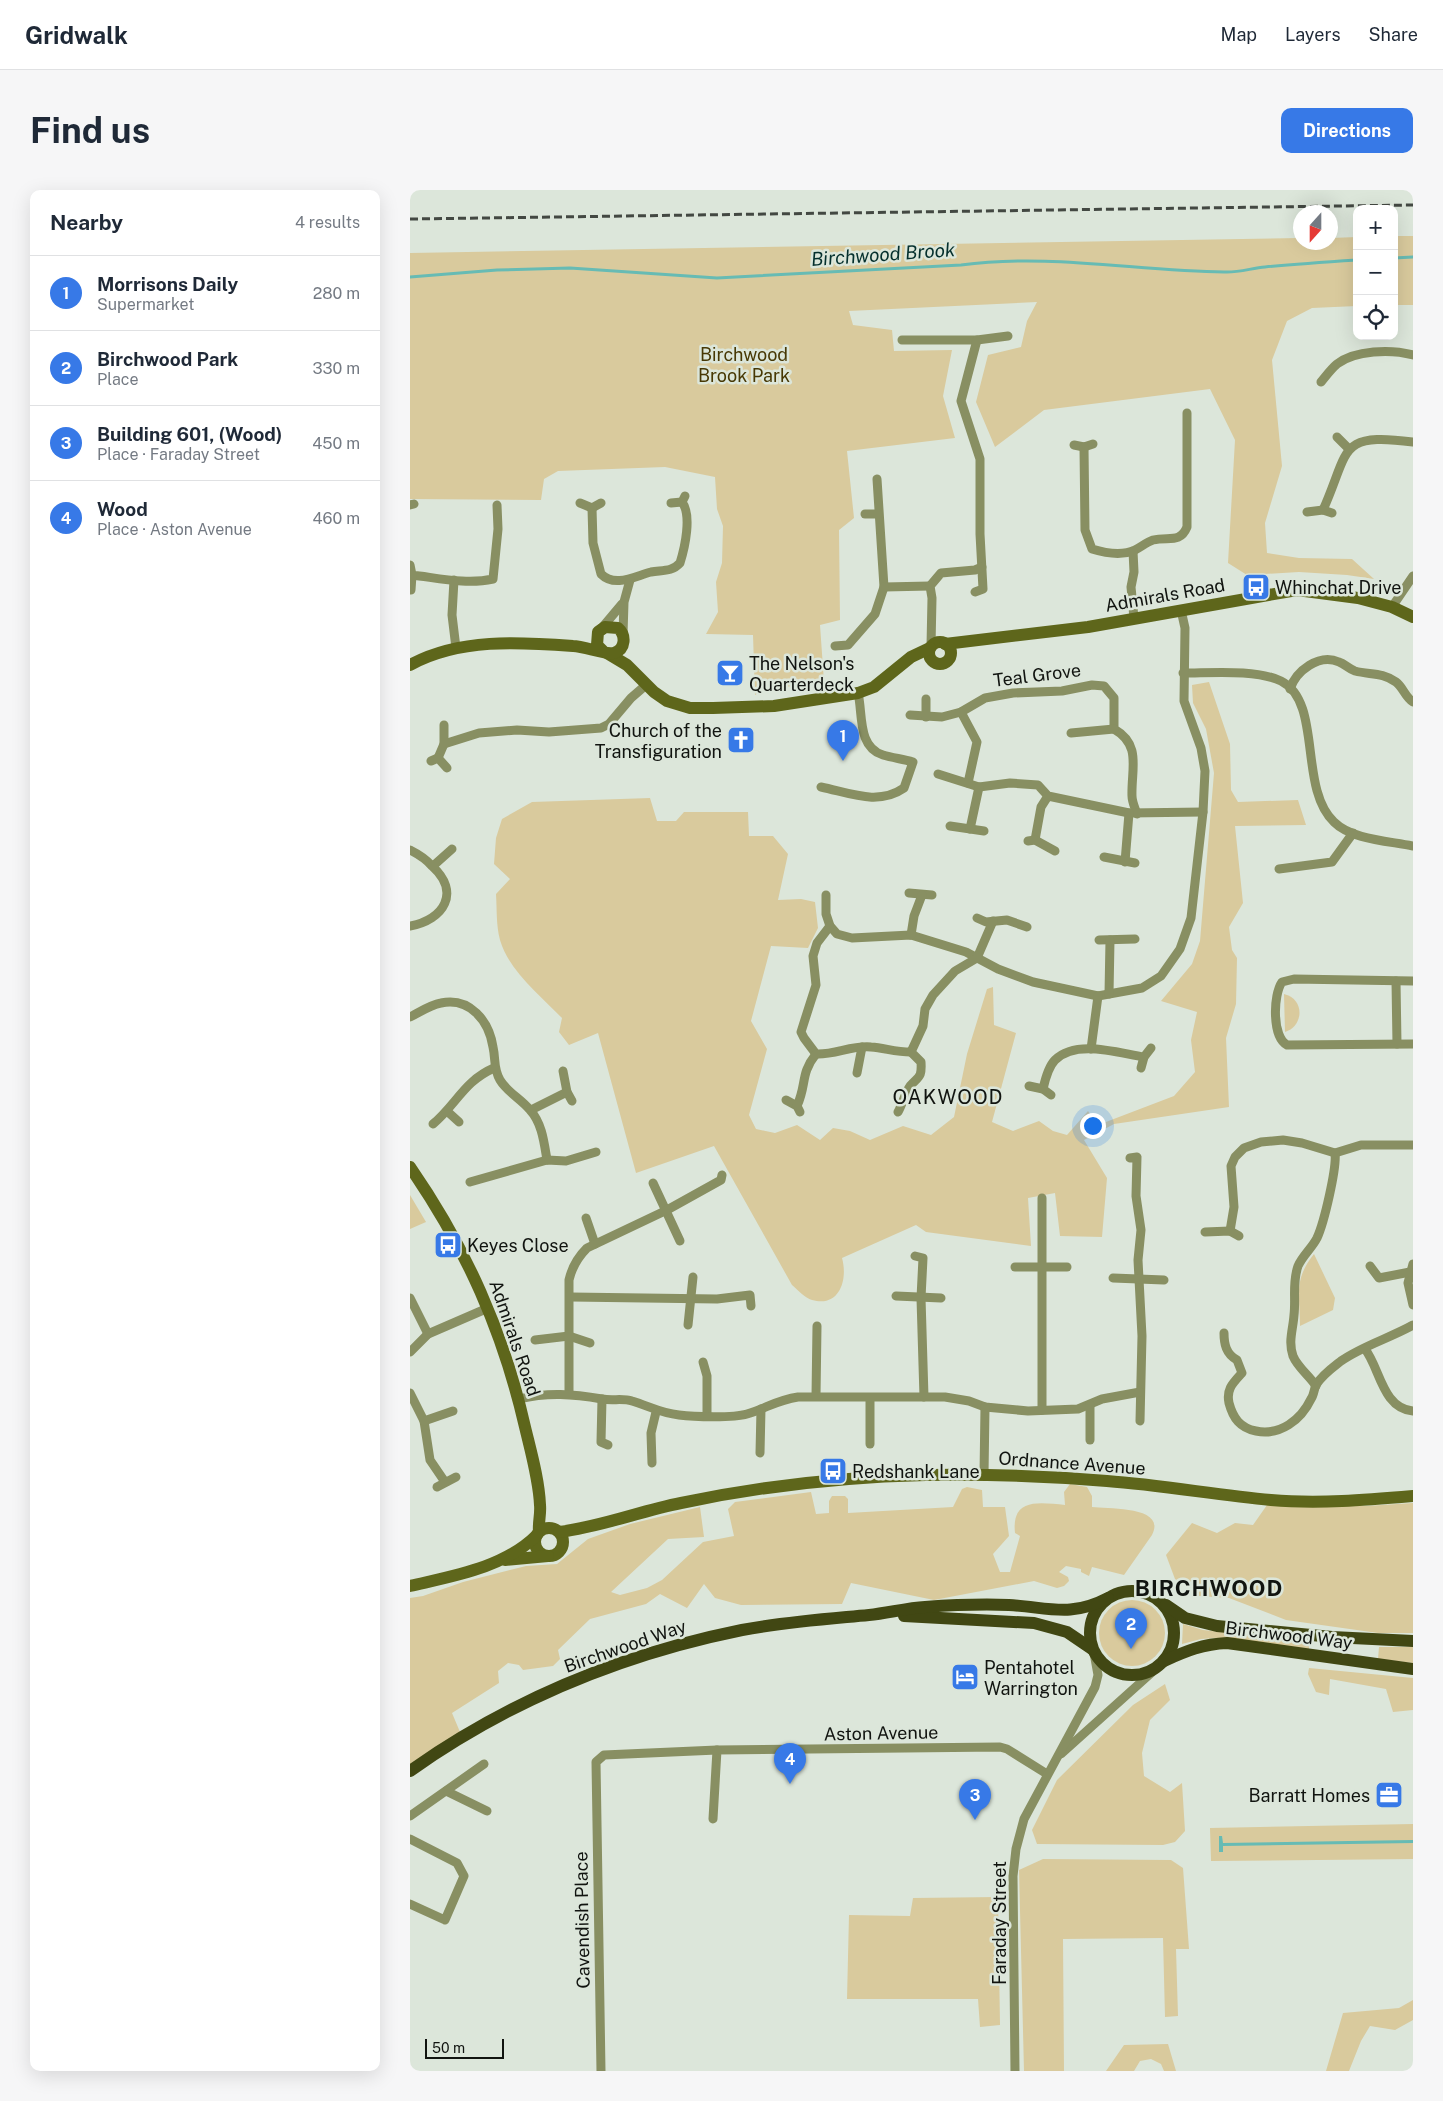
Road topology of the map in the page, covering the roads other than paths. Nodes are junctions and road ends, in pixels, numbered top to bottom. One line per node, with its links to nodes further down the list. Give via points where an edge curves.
1 (1008, 336): 3 (street)
2 (902, 340): 3 (street)
3 (977, 340): 22 (street, via 961,401 980,459)
4 (1413, 355): 5 (street, via 1359,354 1334,361)
5 (1321, 382)
6 (1187, 412): 20 (street, via 1187,527 1184,535 1177,539 1153,540)
7 (1337, 437): 10 (street)
8 (1413, 442): 10 (street, via 1368,439)
9 (1074, 445): 20 (street, via 1089,446 1085,530 1092,549 1102,552)
10 (1349, 449): 17 (street, via 1327,512)
11 (877, 479): 19 (street)
12 (601, 502): 16 (street)
13 (580, 503): 16 (street)
14 (671, 503): 26 (street, via 684,499 686,507 680,563 672,570 644,574)
15 (497, 505): 25 (street, via 493,579)
16 (592, 508): 26 (street, via 593,543 601,574 606,578)
17 (1307, 512)
18 (865, 514): 19 (street)
19 (878, 514): 28 (street)
20 (1133, 551): 35 (street, via 1131,587)
21 (410, 565): 23 (street)
22 (982, 567): 27 (street, via 941,573); 30 (street, via 983,589)
23 (412, 575): 25 (street); 29 (street)
24 (1413, 576): 32 (street)
25 (454, 580): 42 (street, via 452,615)
26 (630, 580): 31 (street)
27 (930, 586): 28 (street); 39 (street)
28 (884, 587): 41 (street, via 879,609 857,636 848,645)
29 (410, 590)
30 (975, 592)
31 (624, 602): 36 (street); 37 (street)
32 (1392, 608): 33 (street, Admirals Road, via 1358,598 1297,590); 34 (street, Admirals Road)
33 (1182, 610): 35 (street, Admirals Road); 48 (street, via 1185,628)
34 (1413, 617)
35 (1134, 618): 38 (street, Admirals Road)
36 (600, 630): 37 (street, via 614,626); 40 (street); 43 (street, via 596,641)
37 (624, 637): 43 (street, via 619,650); 47 (street, Admirals Road)
38 (980, 640): 39 (street, Admirals Road); 44 (street, Admirals Road)
39 (937, 645): 44 (street, via 929,656); 44 (street, via 950,652); 46 (street, Admirals Road, via 911,657)
40 (573, 646): 42 (street, Admirals Road, via 484,644); 43 (street, Admirals Road)
41 (835, 646)
42 (456, 648): 45 (street, Admirals Road)
43 (605, 652): 47 (street, Admirals Road)
44 (941, 662): 46 (street, Admirals Road)
45 (410, 665)
46 (899, 667): 51 (street, Admirals Road, via 874,687)
47 (635, 671): 49 (street, Admirals Road)
48 (1183, 672): 50 (street, via 1266,676 1283,682); 67 (street, via 1184,701 1201,748)
49 (646, 685): 51 (street, Admirals Road, via 667,701 690,708 774,706); 60 (street, via 609,724 601,728 479,733)
50 (1290, 689): 53 (street, via 1293,681 1307,667 1334,660 1353,671 1387,676); 72 (street, via 1304,712 1314,786 1322,807 1334,823)
51 (858, 693): 64 (street, via 867,742 882,754 916,763 904,788 884,798)
52 (926, 699): 56 (street)
53 (1413, 702)
54 (961, 712): 56 (street, Teal Grove); 58 (street, Teal Grove, via 985,698 1104,686 1114,698); 63 (street, via 977,742)
55 (910, 715): 56 (street, Teal Grove)
56 (926, 717)
57 (444, 724): 60 (street)
58 (1114, 729): 59 (street); 68 (street, via 1125,735 1133,753)
59 (1071, 732)
60 (444, 744): 61 (street, via 434,760)
61 (447, 768)
62 (938, 774): 63 (street)
63 (968, 783): 65 (street)
64 (821, 787)
65 (979, 787): 66 (street, via 1010,783 1038,785); 70 (street)
66 (1048, 796): 68 (street); 76 (street, via 1041,806 1032,840)
67 (1203, 812): 68 (street); 98 (street, via 1191,918 1180,949 1161,976 1142,988)
68 (1133, 814): 78 (street)
69 (950, 826): 70 (street)
70 (970, 829): 71 (street)
71 (984, 830)
72 (1353, 833): 73 (street); 81 (street, via 1332,862)
73 (1413, 846)
74 (452, 849): 80 (street)
75 (410, 850): 80 (street)
76 (1055, 851)
77 (1104, 857): 78 (street)
78 (1125, 862): 79 (street)
79 (1135, 863)
80 (433, 866): 88 (street, via 442,878 446,901 441,912 432,919)
81 (1278, 870)
82 (909, 893): 84 (street)
83 (826, 895): 89 (street)
84 (922, 895): 85 (street); 91 (street)
85 (932, 895)
86 (977, 918): 87 (street)
87 (993, 921): 90 (street, via 1007,920); 95 (street)
88 (410, 926)
89 (830, 926): 91 (street, via 838,934 852,938); 107 (street, via 817,943 813,956 816,985 801,1032)
90 (1027, 927)
91 (911, 935): 95 (street)
92 (1135, 939): 94 (street)
93 (1099, 940): 94 (street)
94 (1110, 940): 98 (street)
95 (978, 958): 99 (street, via 1033,982); 106 (street, via 955,971 933,995)
96 (1396, 981): 97 (street); 101 (street); 101 (street, via 1287,980 1282,982 1277,992 1277,1007 1278,1037 1287,1045)
97 (1413, 981)
98 (1110, 994): 99 (street)
99 (1098, 996): 105 (street)
100 (410, 1017): 109 (street, via 444,1002 467,1006 477,1012 494,1048)
101 (1397, 1044): 102 (street)
102 (1413, 1044)
103 (862, 1048): 106 (street, via 870,1046 890,1052); 107 (street, via 830,1055); 112 (street)
104 (1151, 1048): 108 (street)
105 (1091, 1049): 108 (street); 114 (street, via 1067,1052 1053,1061)
106 (911, 1052): 120 (street, via 921,1062 922,1073 910,1086 900,1114)
107 (816, 1054): 117 (street, via 803,1077 799,1109)
108 (1144, 1057): 110 (street)
109 (494, 1068): 119 (street, via 502,1082); 121 (street, via 467,1086)
110 (1141, 1068)
111 (563, 1071): 115 (street)
112 (857, 1073)
113 (1029, 1086): 114 (street)
114 (1043, 1089): 116 (street)
115 (567, 1092): 118 (street); 119 (street)
116 (1051, 1095)
117 (786, 1100)
118 (572, 1101)
119 (530, 1110): 128 (street, via 540,1126)
120 (888, 1110)
121 (448, 1112): 122 (street); 123 (street)
122 (459, 1122)
123 (433, 1124)
124 (1413, 1145): 126 (street, via 1361,1145)
125 (596, 1152): 128 (street, via 566,1161)
126 (1335, 1153): 136 (street, via 1283,1140 1244,1148 1235,1156 1231,1166 1234,1207); 171 (street, via 1337,1165 1318,1236 1298,1266 1293,1296 1291,1348 1300,1368)
127 (1130, 1158): 149 (street, via 1138,1156)
128 (547, 1160): 131 (street)
129 (410, 1167): 159 (street, Admirals Road, via 453,1233)
130 (722, 1175): 134 (street, via 721,1180)
131 (470, 1182)
132 (653, 1183): 134 (street)
133 (1042, 1198): 144 (street)
134 (667, 1210): 139 (street); 140 (street)
135 (586, 1218): 140 (street)
136 (1230, 1231): 137 (street); 138 (street)
137 (1205, 1232)
138 (1239, 1236)
139 (680, 1241)
140 (595, 1244): 152 (street, via 580,1255 572,1268 569,1280)
141 (915, 1256): 154 (street, via 923,1258)
142 (1370, 1266): 146 (street, via 1379,1278)
143 (1015, 1267): 144 (street)
144 (1041, 1267): 145 (street); 183 (street, via 1044,1305 1040,1337)
145 (1067, 1267)
146 (1411, 1268): 157 (street, via 1408,1283)
147 (693, 1277): 156 (street)
148 (1113, 1278): 149 (street)
149 (1139, 1279): 150 (street); 172 (street)
150 (1164, 1280)
151 (896, 1296): 154 (street)
152 (571, 1297): 156 (street); 165 (street)
153 (410, 1298): 164 (street)
154 (921, 1298): 155 (street); 176 (street)
155 (941, 1298)
156 (690, 1299): 158 (street, via 750,1295); 161 (street)
157 (1413, 1305)
158 (751, 1306)
159 (488, 1308): 164 (street); 178 (street, Admirals Road)
160 (818, 1323): 175 (street)
161 (688, 1325)
162 (1413, 1325): 168 (street)
163 (1224, 1333): 171 (street, via 1224,1346 1242,1373 1230,1386 1228,1396 1235,1419 1246,1429 1261,1432 1281,1429 1293,1423 1305,1410)
164 (428, 1334): 169 (street)
165 (569, 1336): 166 (street); 167 (street); 174 (street)
166 (535, 1340)
167 (590, 1343)
168 (1365, 1349): 171 (street, via 1343,1360); 185 (street, via 1376,1365 1379,1379 1388,1394 1403,1408)
169 (410, 1352)
170 (703, 1362): 187 (street, via 707,1376)
171 (1316, 1386)
172 (1140, 1392): 180 (street, via 1102,1399); 189 (street)
173 (410, 1394): 188 (street)
174 (569, 1394): 178 (street, via 537,1394); 179 (street)
175 (816, 1396): 177 (street); 182 (street, via 778,1400)
176 (924, 1397): 177 (street); 181 (street, via 945,1397)
177 (870, 1398): 191 (street)
178 (519, 1399): 198 (street, Admirals Road)
179 (602, 1399): 186 (street, via 631,1400); 192 (street, via 601,1442)
180 (1090, 1405): 183 (street, via 1078,1409); 190 (street)
181 (985, 1407): 183 (street); 195 (street)
182 (761, 1409): 187 (street, via 746,1414); 193 (street)
183 (1042, 1410)
184 (453, 1411): 188 (street)
185 (1413, 1411)
186 (656, 1412): 187 (street, via 681,1416); 194 (street, via 651,1433)
187 (707, 1415)
188 (424, 1421): 196 (street, via 430,1460 441,1484)
189 (1140, 1421)
190 (1090, 1440)
191 (870, 1444)
192 (608, 1445)
193 (760, 1453)
194 (652, 1463)
195 (984, 1475): 197 (street, Ordnance Avenue, via 1108,1481 1272,1500 1342,1501); 199 (street, Ordnance Avenue, via 865,1478 768,1488 666,1506)
196 (456, 1477)
197 (1413, 1496)
198 (541, 1506): 200 (street, Admirals Road); 201 (street, Admirals Road)
199 (583, 1529): 200 (street, Ordnance Avenue); 202 (street, Ordnance Avenue)
200 (558, 1531): 201 (street, via 548,1528); 202 (street, via 563,1540)
201 (538, 1533): 203 (street, via 537,1549); 204 (street, via 525,1547)
202 (562, 1548): 203 (street)
203 (548, 1556): 204 (street)
204 (501, 1560): 205 (street)
205 (410, 1586)
206 (1108, 1598): 207 (main road, via 1134,1591 1150,1594); 208 (main road, Birchwood Way, via 1090,1608 1076,1610 968,1605); 210 (main road, via 1096,1610 1090,1626)
207 (1160, 1601): 209 (main road, Birchwood Way, via 1186,1618 1216,1626); 211 (main road, via 1173,1623 1173,1643)
208 (871, 1615): 210 (main road, Birchwood Way, via 1034,1622 1068,1632); 217 (main road, Birchwood Way, via 743,1630 645,1654 533,1698 457,1740)
209 (1413, 1641)
210 (1093, 1651): 211 (main road, via 1102,1663 1123,1674 1142,1674); 214 (street, Faraday Street, via 1098,1675 1095,1687)
211 (1161, 1663): 212 (main road, Birchwood Way, via 1192,1648 1227,1643); 214 (street, Faraday Street)
212 (1413, 1668)
213 (716, 1750): 216 (street, Aston Avenue, via 604,1755 599,1757); 218 (street, Aston Avenue, via 1000,1747); 222 (street)
214 (1059, 1756): 218 (street, Faraday Street)
215 (484, 1764): 219 (street)
216 (596, 1768): 225 (street, Cavendish Place)
217 (410, 1771)
218 (1048, 1774): 226 (street, Faraday Street, via 1024,1819 1016,1849 1013,1876)
219 (446, 1791): 220 (street); 221 (street)
220 (487, 1811)
221 (410, 1816)
222 (712, 1819)
223 (410, 1838): 224 (street, via 457,1863 464,1876 444,1920)
224 (410, 1904)
225 (601, 2071)
226 (1015, 2071)

